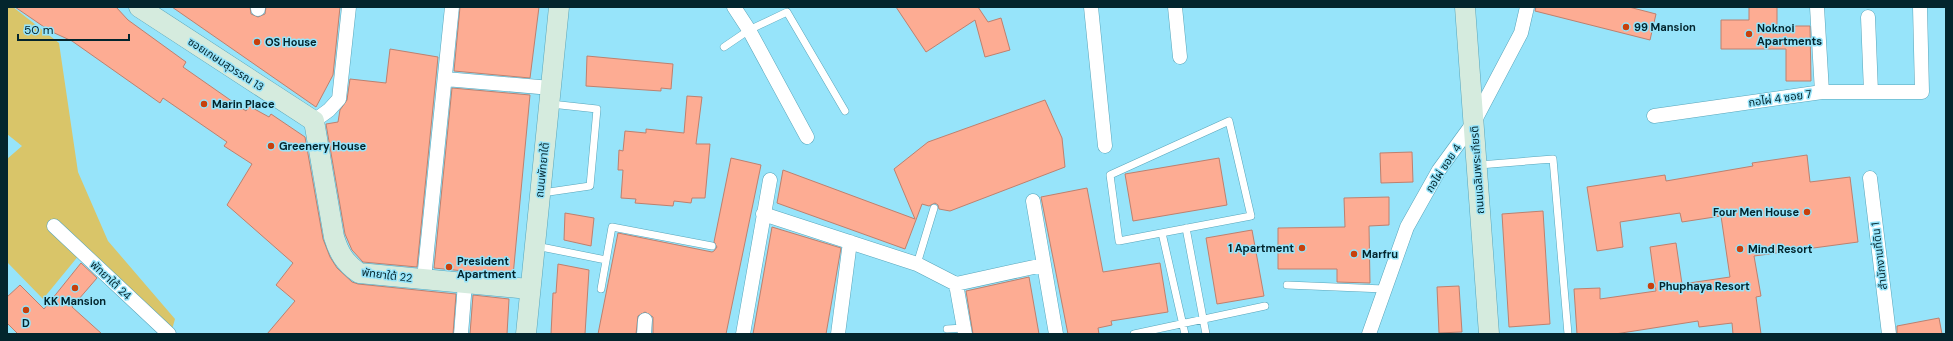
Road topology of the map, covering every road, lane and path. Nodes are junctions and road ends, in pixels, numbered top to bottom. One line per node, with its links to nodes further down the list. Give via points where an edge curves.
1 (139, 7): 22 (main road, ซอยเกษมสุวรรณ 13)
2 (349, 7): 22 (street, via 338,100)
3 (452, 7): 16 (street)
4 (559, 7): 19 (main road, ถนนพัทยาใต้)
5 (734, 7): 13 (street)
6 (1091, 7): 25 (street)
7 (1175, 7): 15 (street)
8 (1465, 7): 23 (main road, ถนนเฉลิมพระเกียรติ)
9 (1527, 7): 23 (street, กอไผ่ ซอย 4, via 1521,33)
10 (1817, 7): 17 (street, กอไผ่ 4 ซอย 7)
11 (1920, 7): 18 (street, via 1922,92)
12 (1868, 17): 18 (street)
13 (749, 30): 14 (lane); 20 (lane, via 787,12); 24 (street)
14 (724, 47)
15 (1180, 57)
16 (445, 78): 19 (street); 42 (street)
17 (1822, 92): 18 (street); 21 (street, กอไผ่ 4 ซอย 7)
18 (1871, 92)
19 (550, 96): 29 (main road, ถนนพัทยาใต้); 29 (lane, via 597,109 590,186)
20 (845, 111)
21 (1654, 116)
22 (314, 121): 42 (main road, พัทยาใต้ 22, via 334,237 340,254 347,264 359,273)
23 (1474, 122): 26 (main road, ถนนเฉลิมพระเกียรติ); 48 (street, กอไผ่ ซอย 4, via 1440,170 1407,227)
24 (807, 137)
25 (1105, 146)
26 (1477, 165): 66 (main road, ถนนเฉลิมพระเกียรติ); 67 (lane, via 1553,159)
27 (1870, 178): 68 (street, สำนักงานที่ดิน 1)
28 (770, 180): 32 (street)
29 (539, 193): 37 (main road, ถนนพัทยาใต้)
30 (1033, 201): 41 (street)
31 (934, 208): 40 (lane)
32 (763, 214): 36 (street); 59 (street)
33 (54, 226): 55 (street, พัทยาใต้ 24)
34 (1186, 228): 35 (lane); 35 (lane, via 1251,216 1229,121 1110,175 1119,241); 50 (lane)
35 (1162, 233): 52 (lane)
36 (850, 242): 40 (street); 60 (street)
37 (534, 246): 39 (lane); 46 (main road, ถนนพัทยาใต้)
38 (712, 246): 39 (lane, via 612,227)
39 (606, 260): 47 (lane)
40 (917, 264): 44 (street)
41 (1043, 265): 44 (street); 61 (street)
42 (424, 279): 43 (main road, พัทยาใต้ 22)
43 (465, 283): 46 (main road, พัทยาใต้ 22); 56 (street)
44 (956, 284): 54 (street)
45 (1287, 285): 48 (lane)
46 (529, 289): 57 (main road, ถนนพัทยาใต้)
47 (601, 289)
48 (1384, 289): 65 (street, กอไผ่ ซอย 4)
49 (1265, 306): 50 (lane)
50 (1203, 319): 52 (lane); 64 (lane)
51 (645, 320): 58 (street)
52 (1182, 323): 62 (lane); 63 (lane)
53 (947, 329): 54 (lane)
54 (964, 331)
55 (169, 334)
56 (461, 334)
57 (526, 334)
58 (644, 334)
59 (743, 334)
60 (838, 334)
61 (1056, 334)
62 (1134, 334)
63 (1185, 334)
64 (1206, 334)
65 (1369, 334)
66 (1489, 334)
67 (1568, 334)
68 (1889, 334)

